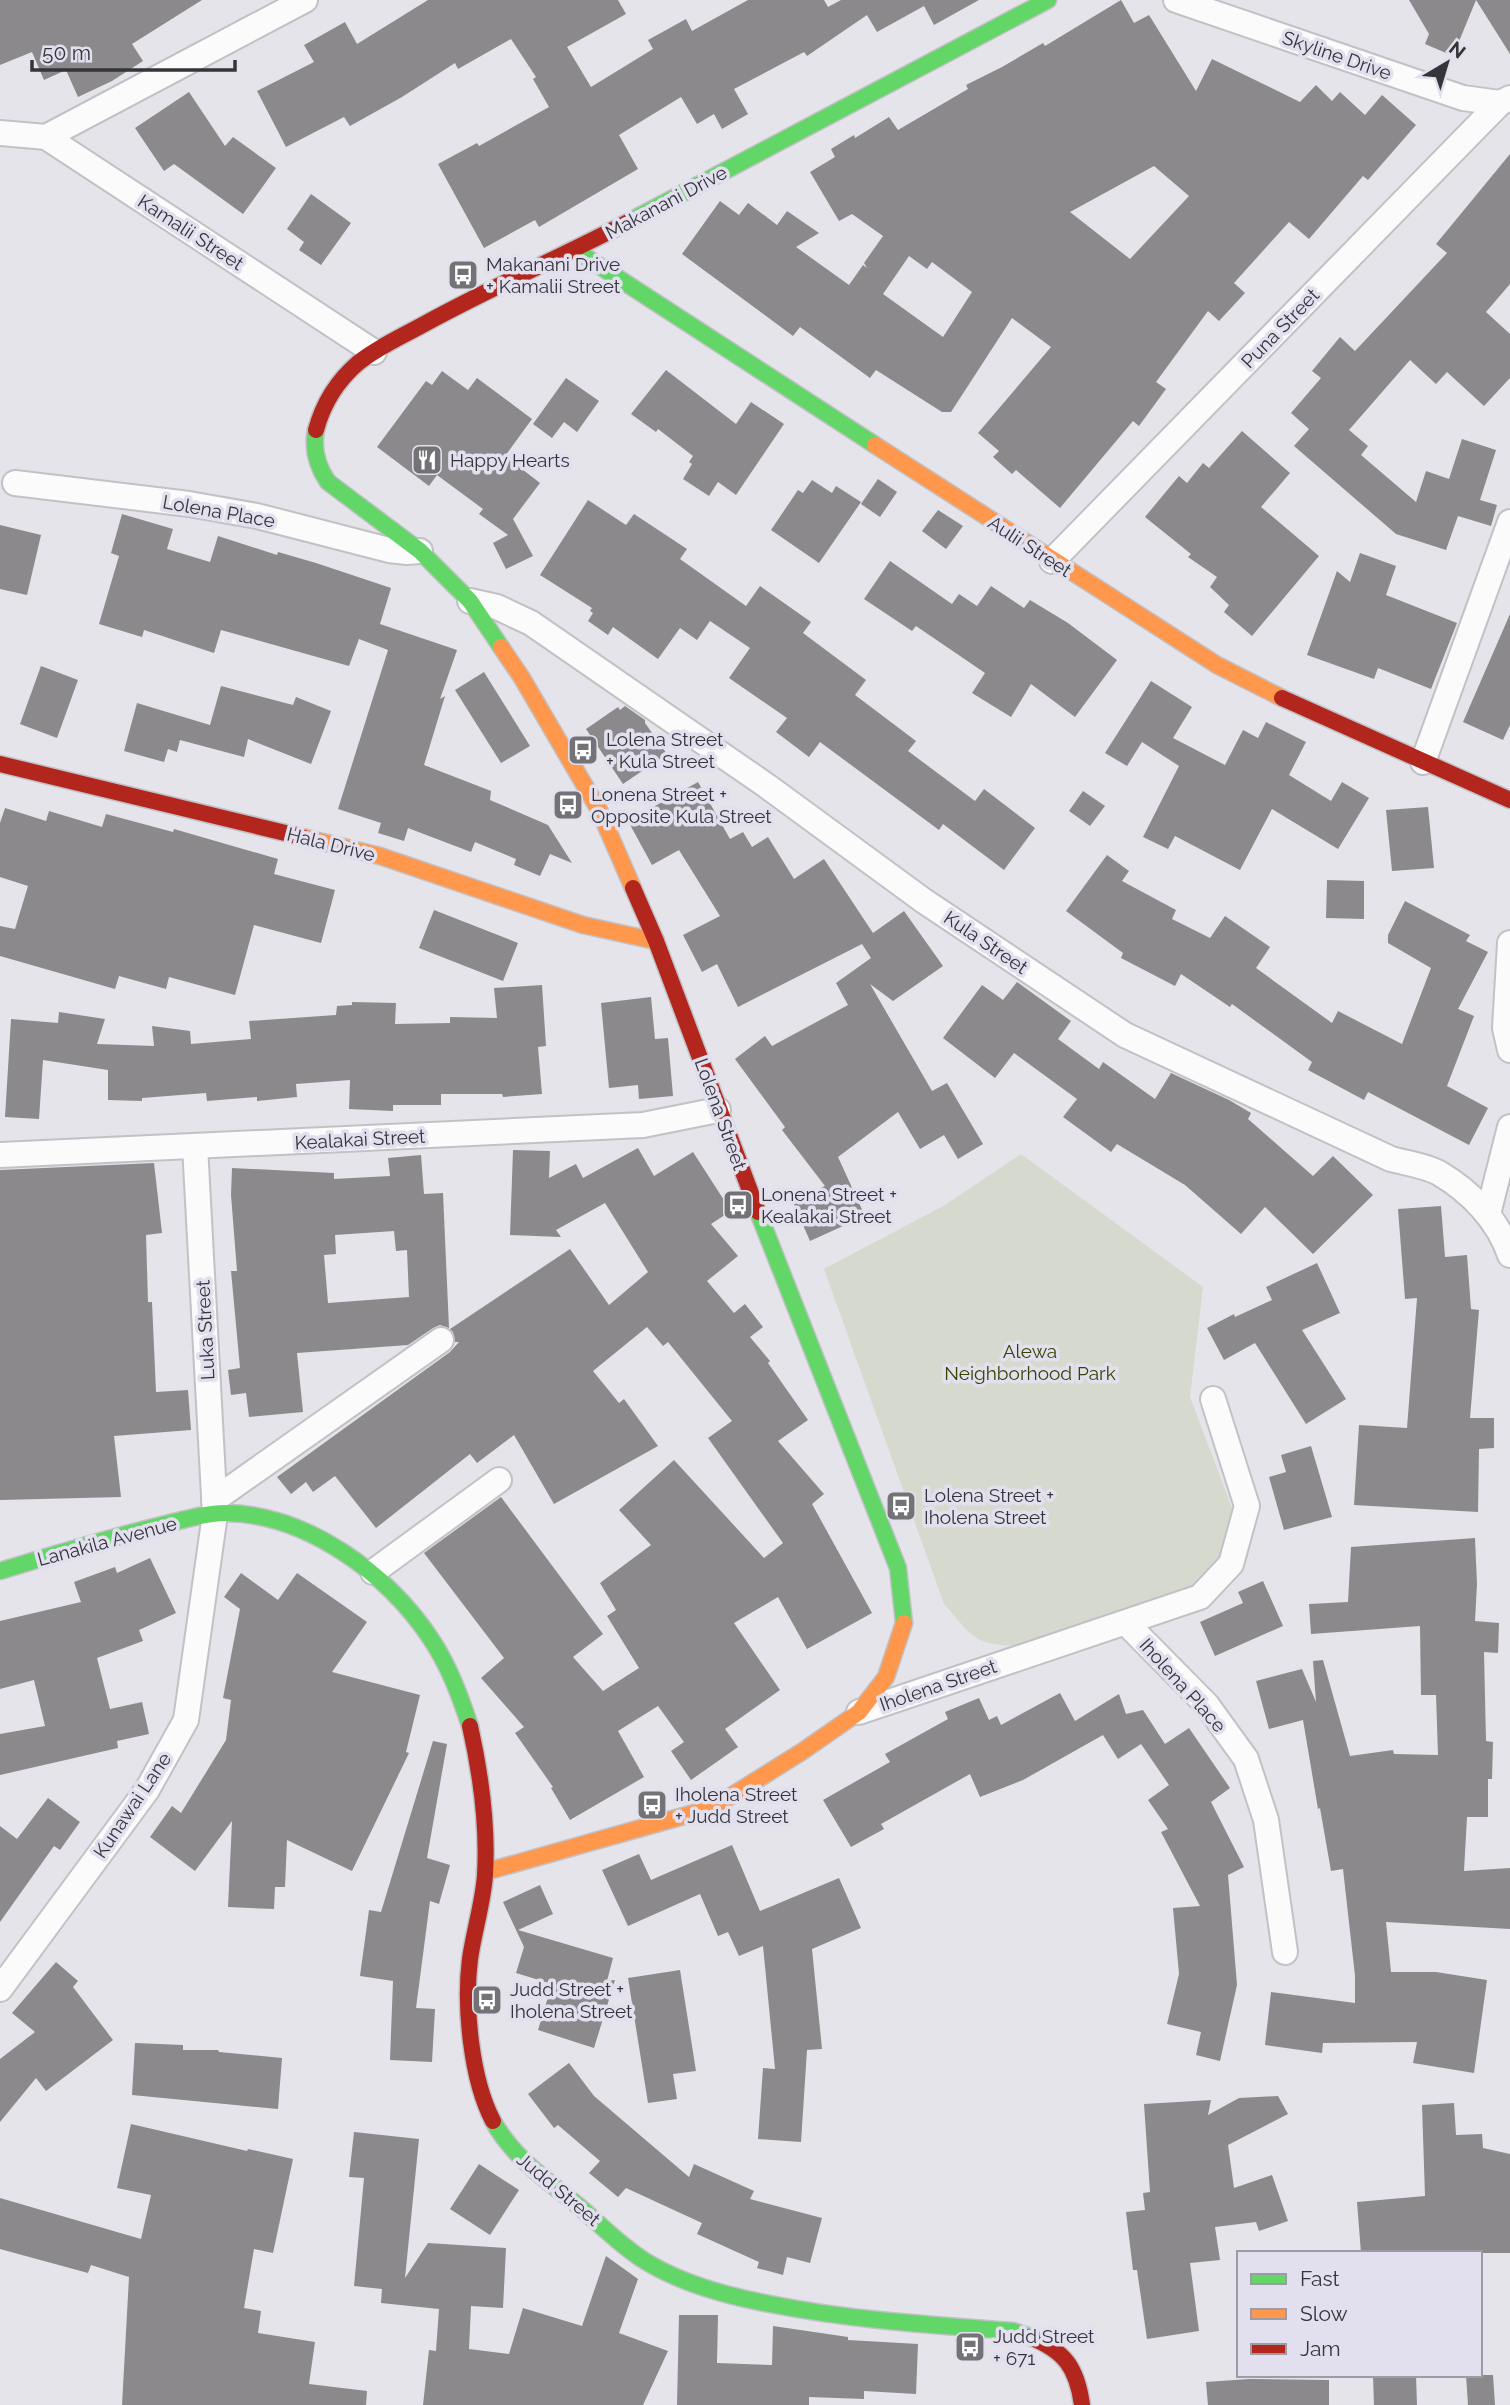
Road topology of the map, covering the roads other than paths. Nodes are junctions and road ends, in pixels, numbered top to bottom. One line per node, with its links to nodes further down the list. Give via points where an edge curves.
1 (305, 0): 6 (street)
2 (1048, 0): 7 (street, Makanani Drive)
3 (1176, 0): 4 (street, Skyline Drive, via 1463,98)
4 (1505, 100): 12 (street, Puna Street)
5 (0, 133): 6 (street, Kamalii Street)
6 (46, 137): 8 (street, Kamalii Street)
7 (575, 250): 8 (street, Makanani Drive, via 478,295); 12 (street, Aulii Street)
8 (373, 352): 11 (street, Makanani Drive, via 327,400 316,432 315,454 319,470 338,492)
9 (15, 483): 11 (street, Lolena Place, via 189,504 257,516 389,550)
10 (1510, 522): 14 (street)
11 (421, 551): 13 (street, Lolena Street)
12 (1052, 561): 14 (street, Aulii Street, via 1217,665)
13 (470, 601): 17 (street, Lolena Street, via 599,810); 24 (street, Kula Street, via 497,607 531,623 924,901 1125,1035 1391,1159 1437,1172)
14 (1423, 762): 16 (street, Aulii Street)
15 (0, 764): 17 (street, Hala Drive, via 380,856 583,925)
16 (1510, 800)
17 (656, 941): 20 (street, Lolena Street)
18 (1510, 943): 19 (street)
19 (1507, 1039)
20 (718, 1110): 22 (street, Kealakai Street, via 643,1125); 33 (street, Lolena Street, via 898,1568 904,1626 886,1677)
21 (1510, 1127): 24 (street)
22 (195, 1146): 23 (street, Kealakai Street); 29 (street, Luka Street)
23 (0, 1155)
24 (1488, 1213): 25 (street, Kula Street)
25 (1510, 1255)
26 (441, 1340): 29 (street)
27 (1213, 1399): 32 (street, Iholena Street, via 1247,1506 1231,1564 1200,1597)
28 (499, 1480): 31 (street)
29 (214, 1507): 30 (street, Lanakila Avenue); 31 (street, Judd Street, via 304,1531); 36 (street, Kunawai Lane, via 186,1720 147,1790)
30 (0, 1571)
31 (373, 1572): 34 (street, Judd Street, via 435,1641 467,1711 484,1794)
32 (1126, 1623): 33 (street, Iholena Street); 35 (street, Iholena Place, via 1207,1705 1246,1759 1266,1820)
33 (859, 1712): 34 (street, Iholena Street, via 712,1808)
34 (485, 1872): 37 (street, Judd Street, via 468,1973 472,2054 479,2090 514,2153 644,2260 677,2277 739,2299 835,2317 1013,2331 1032,2337 1066,2357 1079,2383)
35 (1285, 1952)
36 (0, 1989)
37 (1082, 2405)

